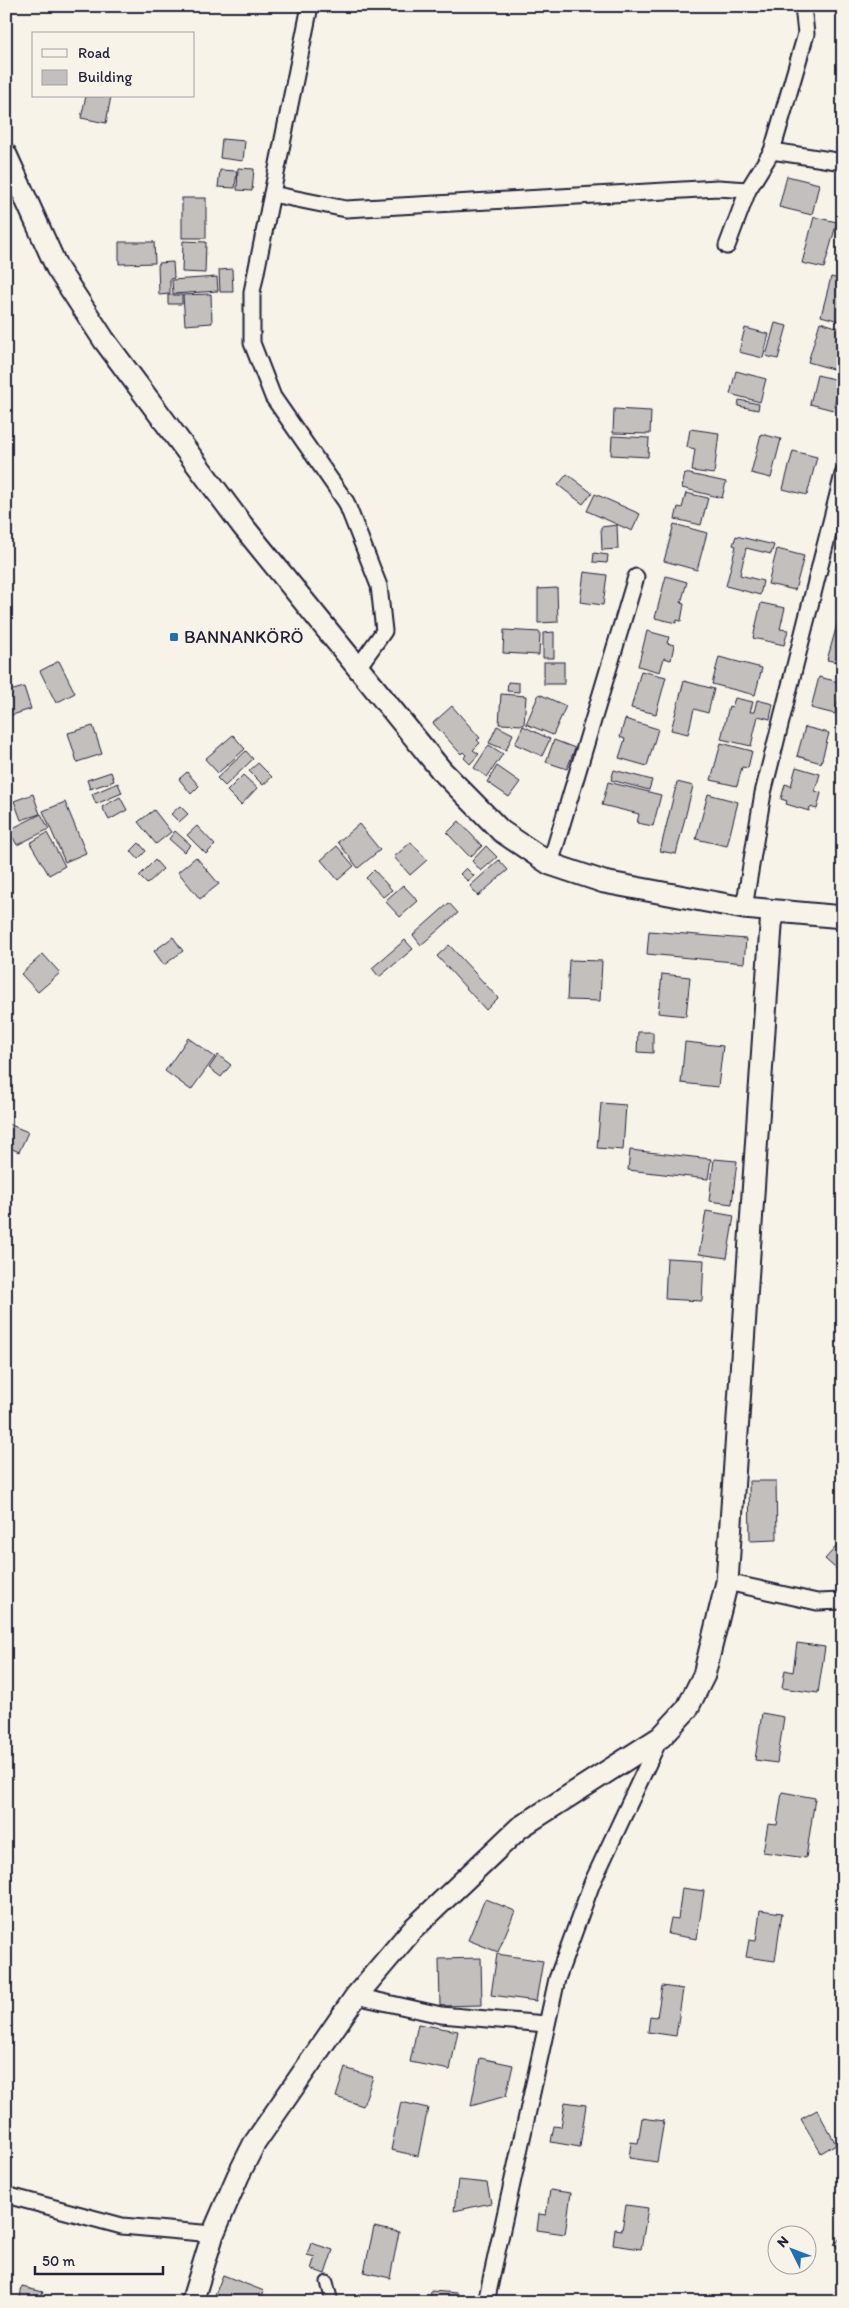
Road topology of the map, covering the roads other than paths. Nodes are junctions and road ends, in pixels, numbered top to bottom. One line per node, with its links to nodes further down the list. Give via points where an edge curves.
1 (310, 6): 7 (street)
2 (803, 6): 3 (street, via 806,34)
3 (772, 152): 5 (street); 6 (street)
4 (6, 155): 11 (main road, via 57,268 104,340 242,525)
5 (843, 162)
6 (748, 190): 7 (street, via 718,188 346,209); 8 (street)
7 (272, 194): 11 (street, via 252,292 252,343 273,397 346,502 379,586 384,631)
8 (728, 246)
9 (843, 474): 13 (street, via 763,793)
10 (636, 577): 12 (street)
11 (359, 666): 12 (main road, via 441,770 501,831)
12 (550, 864): 13 (main road, via 604,882)
13 (744, 908): 14 (main road)
14 (772, 911): 15 (main road); 16 (main road)
15 (843, 917)
16 (727, 1582): 17 (street, via 817,1602); 18 (main road, via 704,1676 687,1709)
17 (843, 1601)
18 (661, 1737): 19 (main road, via 520,1828 412,1930); 20 (street, via 592,1883 557,1979)
19 (356, 1996): 20 (street, via 441,2015); 22 (main road, via 254,2144)
20 (546, 2024): 26 (street)
21 (6, 2196): 22 (street, via 122,2226)
22 (214, 2234): 24 (main road)
23 (327, 2282): 25 (street)
24 (192, 2302)
25 (332, 2302)
26 (486, 2302)

